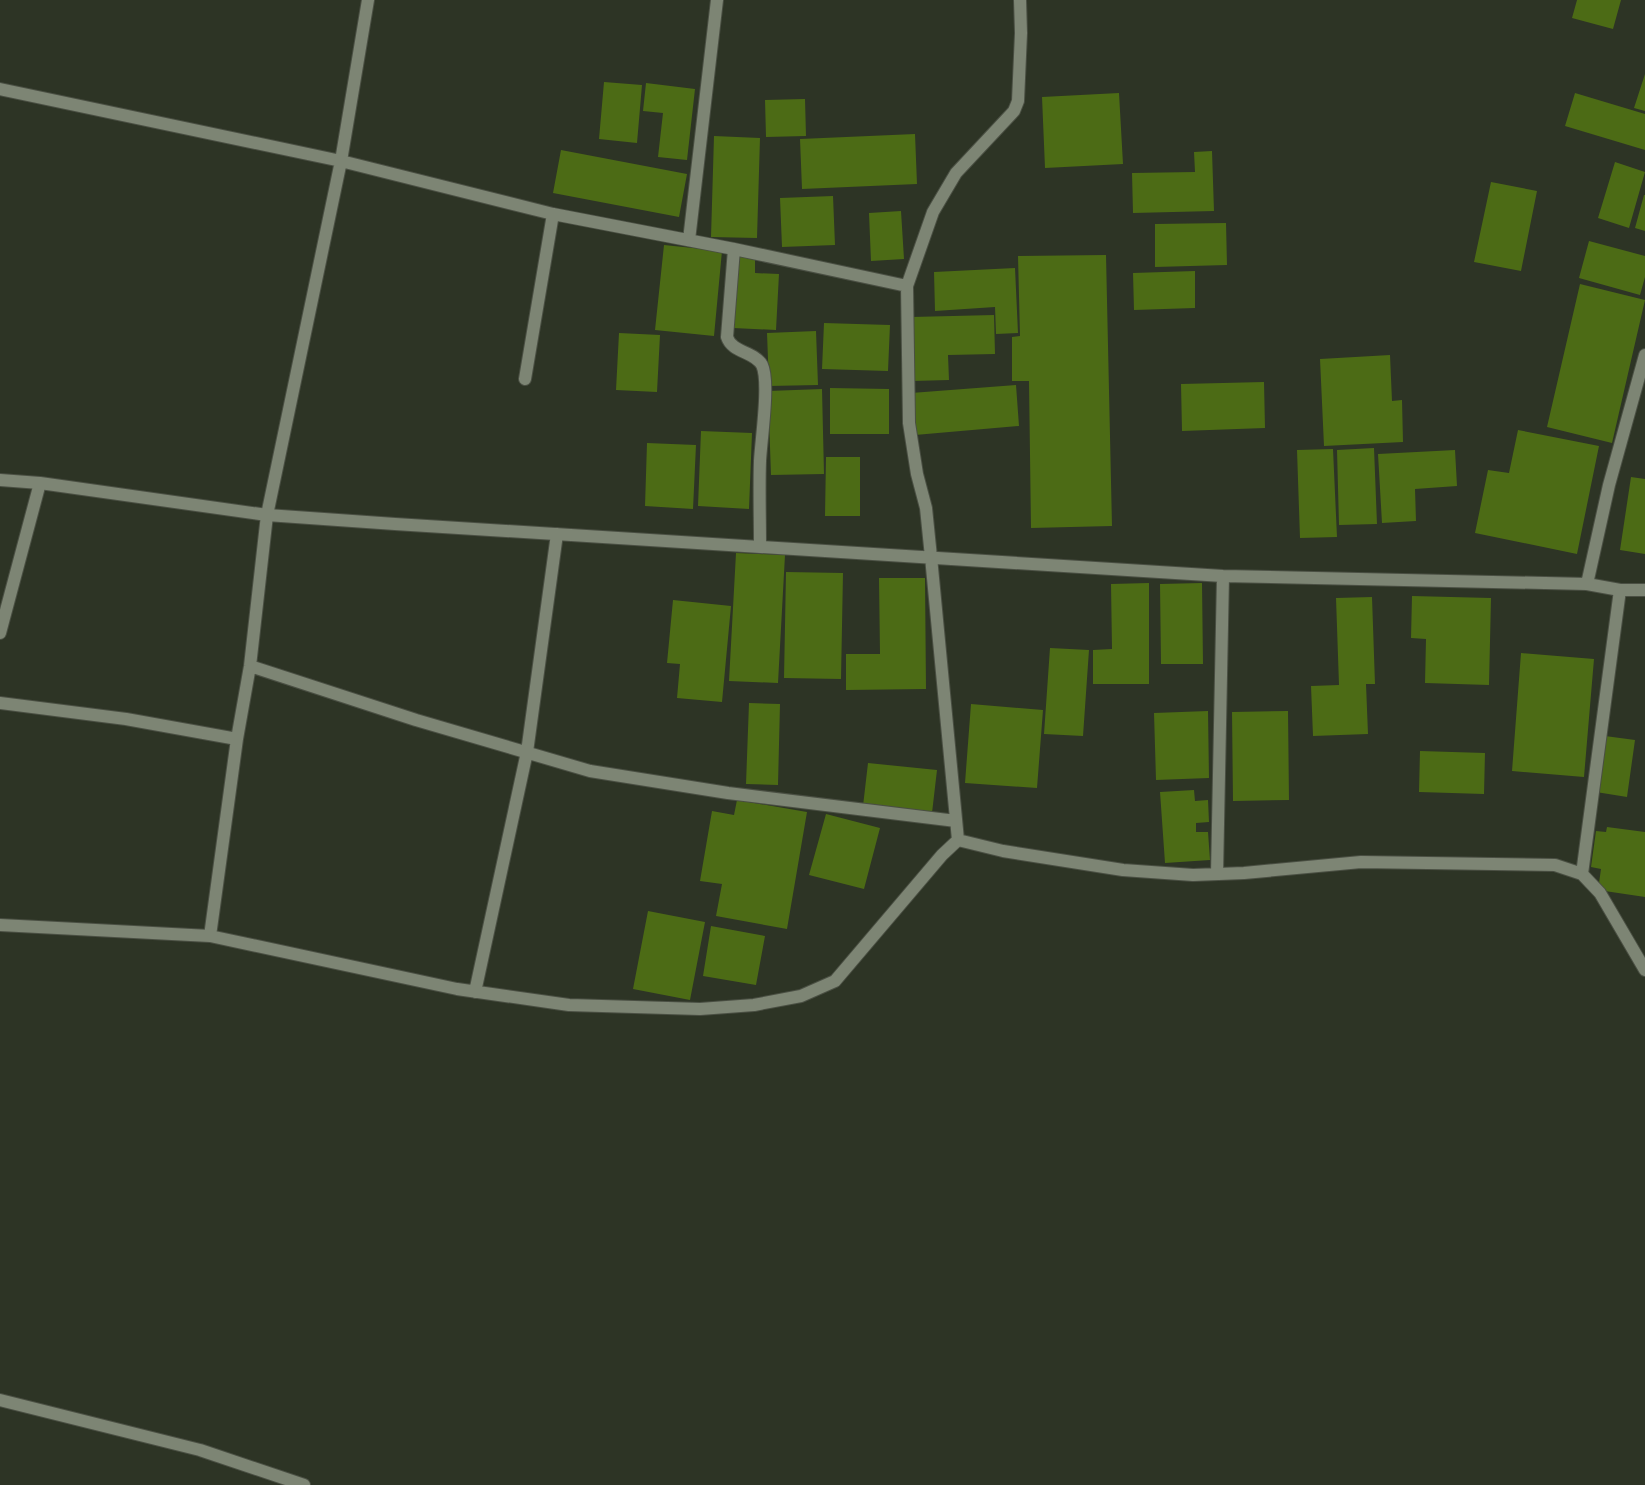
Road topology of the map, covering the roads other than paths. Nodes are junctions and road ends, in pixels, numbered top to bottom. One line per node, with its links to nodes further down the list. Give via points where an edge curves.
1 (368, 0): 5 (street)
2 (717, 0): 7 (street)
3 (1020, 0): 9 (street, via 1018,101 1014,111 956,174 933,212)
4 (0, 89): 5 (street)
5 (341, 161): 6 (street); 14 (street)
6 (553, 214): 7 (street); 11 (street)
7 (689, 240): 8 (street)
8 (734, 249): 9 (street); 16 (street, via 727,337 732,346 758,359 766,380 760,461)
9 (907, 286): 17 (street, via 908,422 926,508)
10 (1645, 355): 19 (street, via 1609,486)
11 (525, 379)
12 (0, 480): 13 (street)
13 (40, 483): 14 (street); 22 (street)
14 (268, 515): 15 (street); 23 (street)
15 (557, 534): 16 (street); 26 (street)
16 (760, 546): 17 (street)
17 (931, 557): 18 (street); 27 (street)
18 (1223, 576): 19 (street); 29 (street)
19 (1587, 584): 20 (street)
20 (1620, 590): 21 (street); 30 (street)
21 (1645, 590)
22 (0, 634)
23 (250, 666): 25 (street); 26 (street)
24 (0, 703): 25 (street, via 126,719)
25 (237, 739): 33 (street)
26 (527, 752): 27 (street, via 590,771 728,793); 35 (street)
27 (956, 821): 28 (street)
28 (958, 840): 29 (street, via 1003,851 1123,870); 35 (street, via 835,981 801,996 754,1005 700,1009 569,1006)
29 (1217, 874): 30 (street, via 1361,862 1555,865)
30 (1582, 874): 34 (street, via 1600,894)
31 (0, 911): 32 (street)
32 (1, 925): 33 (street)
33 (210, 936): 35 (street)
34 (1645, 970)
35 (475, 992)
36 (0, 1400): 37 (street, via 200,1450)
37 (304, 1485)

